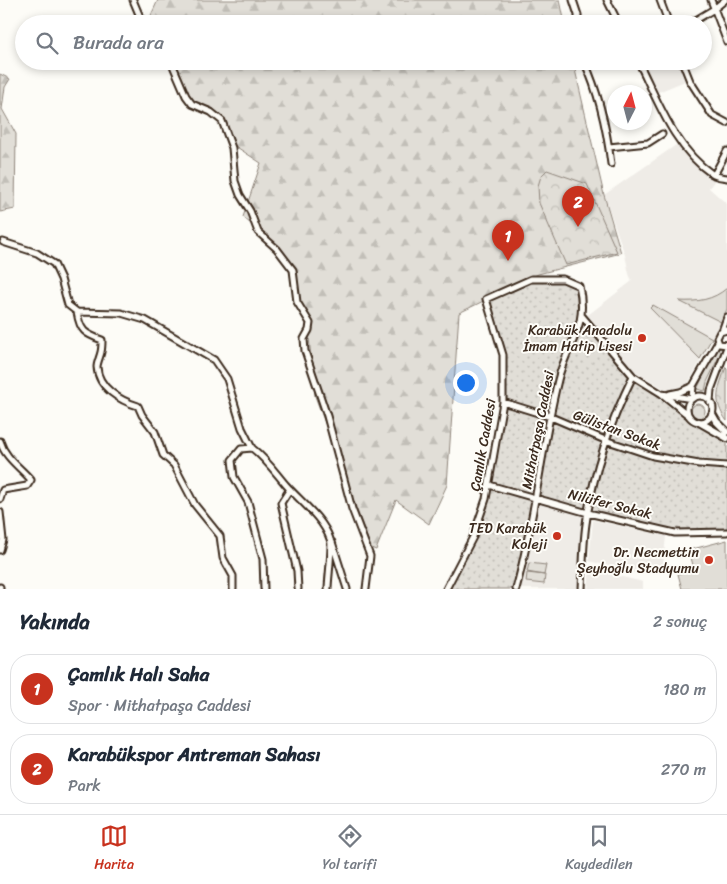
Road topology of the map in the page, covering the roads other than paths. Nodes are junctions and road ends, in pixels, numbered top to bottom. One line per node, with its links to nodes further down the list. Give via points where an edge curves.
1 (133, 0): 8 (street)
2 (572, 0): 9 (street)
3 (606, 0): 10 (street)
4 (660, 0): 11 (street)
5 (711, 0): 7 (street)
6 (725, 0): 7 (street)
7 (714, 9): 12 (street); 13 (street)
8 (139, 15)
9 (578, 15)
10 (614, 15)
11 (666, 15)
12 (704, 15)
13 (727, 42)
14 (175, 70): 62 (street, via 192,104 222,121 232,148 234,181 240,195 258,232 293,270 297,302 310,323 304,339 305,351 327,416 352,509 370,556)
15 (588, 70): 20 (street)
16 (642, 70): 23 (street, via 675,137)
17 (686, 70): 18 (street, via 712,115)
18 (727, 123)
19 (662, 134): 20 (street, via 648,143)
20 (609, 148): 22 (street)
21 (727, 151): 23 (street)
22 (611, 164)
23 (714, 175): 24 (street)
24 (727, 178)
25 (3, 242): 27 (street, via 37,253 54,264 68,305)
26 (486, 299): 28 (street, Mithatpaşa Caddesi, via 531,279 564,278 580,286); 37 (street, Çamlık Caddesi, via 503,355)
27 (77, 312): 46 (street, via 121,313 146,320 214,360 227,379 242,428); 57 (street, via 79,324 87,334 102,340 97,367 100,378 114,396 138,406 155,432 163,455 174,465 195,505 220,536 223,558 233,576)
28 (582, 316): 33 (street); 41 (street, Mithatpaşa Caddesi, via 558,378)
29 (727, 317): 30 (street)
30 (724, 330): 31 (street, via 717,335)
31 (718, 342): 32 (street); 34 (street)
32 (727, 346): 38 (street, via 710,390)
33 (633, 376): 35 (street); 44 (street)
34 (693, 386): 35 (street, via 680,392); 36 (street)
35 (662, 394): 36 (street); 40 (street)
36 (692, 399): 38 (street, via 703,397); 40 (street, via 687,407)
37 (503, 402): 41 (street, Gülistan Sokak); 48 (street, Çamlık Caddesi)
38 (710, 402): 39 (street)
39 (712, 414): 42 (street); 43 (main road)
40 (688, 416): 42 (street)
41 (551, 417): 44 (street, Gülistan Sokak); 51 (street, Mithatpaşa Caddesi)
42 (699, 422): 43 (main road)
43 (727, 437)
44 (606, 440): 47 (street, Gülistan Sokak, via 653,456); 53 (street, via 596,469)
45 (0, 441): 50 (street, via 13,462 31,480 27,486 3,490)
46 (252, 448): 49 (street, via 266,459); 58 (street, via 242,448 232,460 234,477 248,502 263,559)
47 (727, 466)
48 (489, 485): 51 (street, Nilüfer Sokak); 63 (street, Çamlık Caddesi, via 473,536)
49 (290, 489): 55 (street, via 319,521); 59 (street, via 281,503 297,571)
50 (0, 499)
51 (536, 499): 53 (street, Nilüfer Sokak); 64 (street, Mithatpaşa Caddesi)
52 (0, 512): 56 (street, via 3,540)
53 (588, 513): 54 (street, Nilüfer Sokak, via 675,533); 65 (street)
54 (727, 532)
55 (331, 540): 60 (street); 61 (street)
56 (0, 550)
57 (233, 589)
58 (264, 589)
59 (298, 589)
60 (328, 589)
61 (347, 589)
62 (366, 589)
63 (446, 589)
64 (516, 589)
65 (582, 589)

